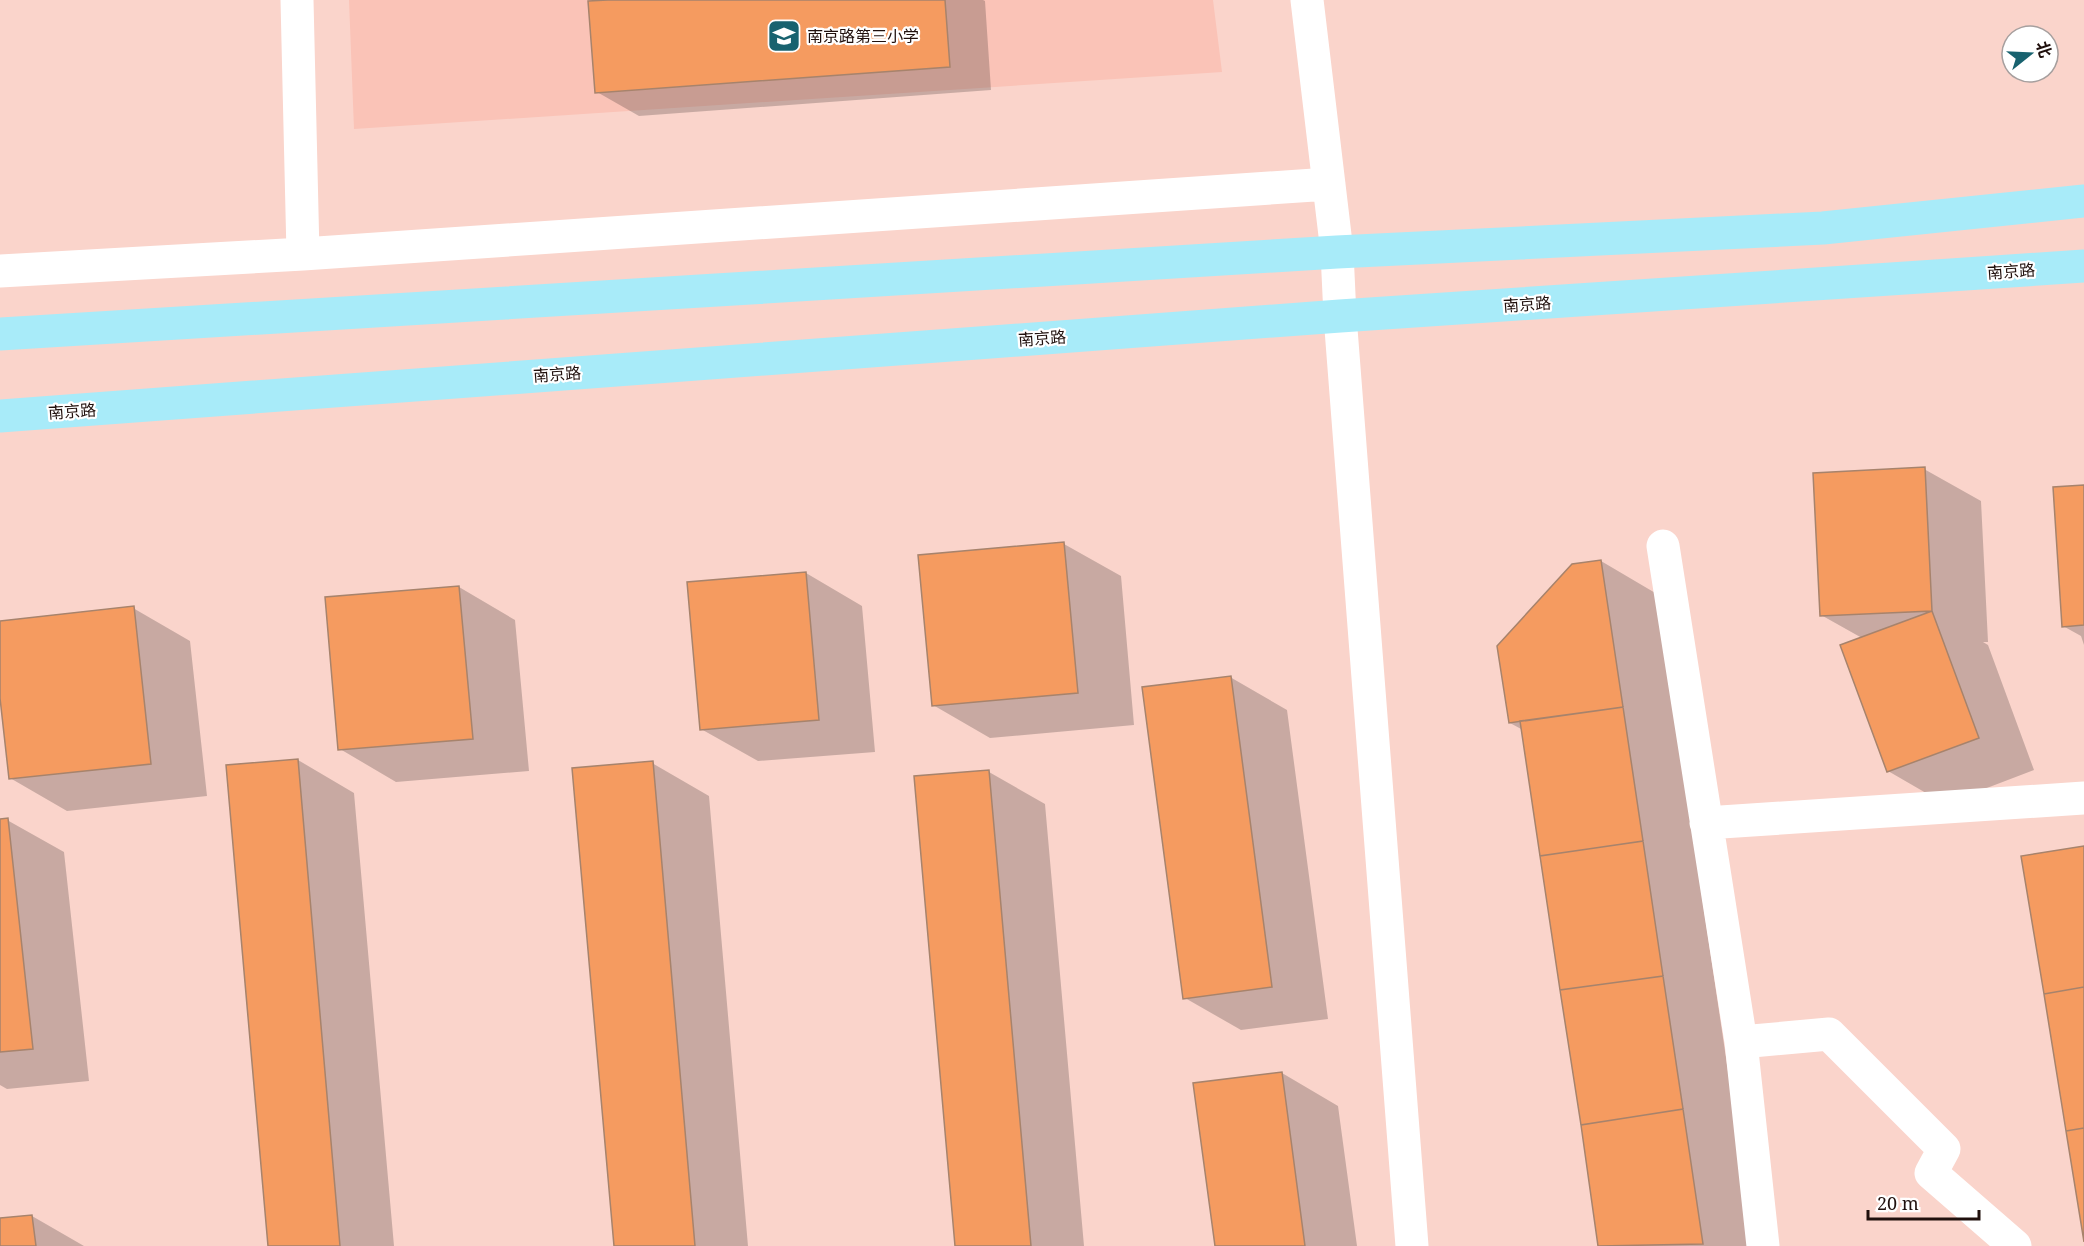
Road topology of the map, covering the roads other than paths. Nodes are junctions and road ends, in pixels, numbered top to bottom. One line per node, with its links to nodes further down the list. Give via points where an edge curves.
1 (297, 0): 6 (street)
2 (1307, 0): 3 (street)
3 (1329, 184): 5 (street); 6 (street)
4 (2084, 201): 5 (main road, via 1823,228)
5 (1337, 252): 9 (street); 10 (main road)
6 (303, 254): 8 (street)
7 (2084, 266): 9 (main road, 南京路)
8 (0, 271)
9 (1340, 316): 11 (main road, 南京路); 16 (street)
10 (0, 334)
11 (0, 416)
12 (1663, 546): 14 (street)
13 (2084, 798): 14 (street)
14 (1706, 823): 15 (street)
15 (1741, 1042): 17 (street); 18 (street, via 1828,1034 1944,1149 1931,1173)
16 (1412, 1246)
17 (1763, 1246)
18 (2015, 1246)

